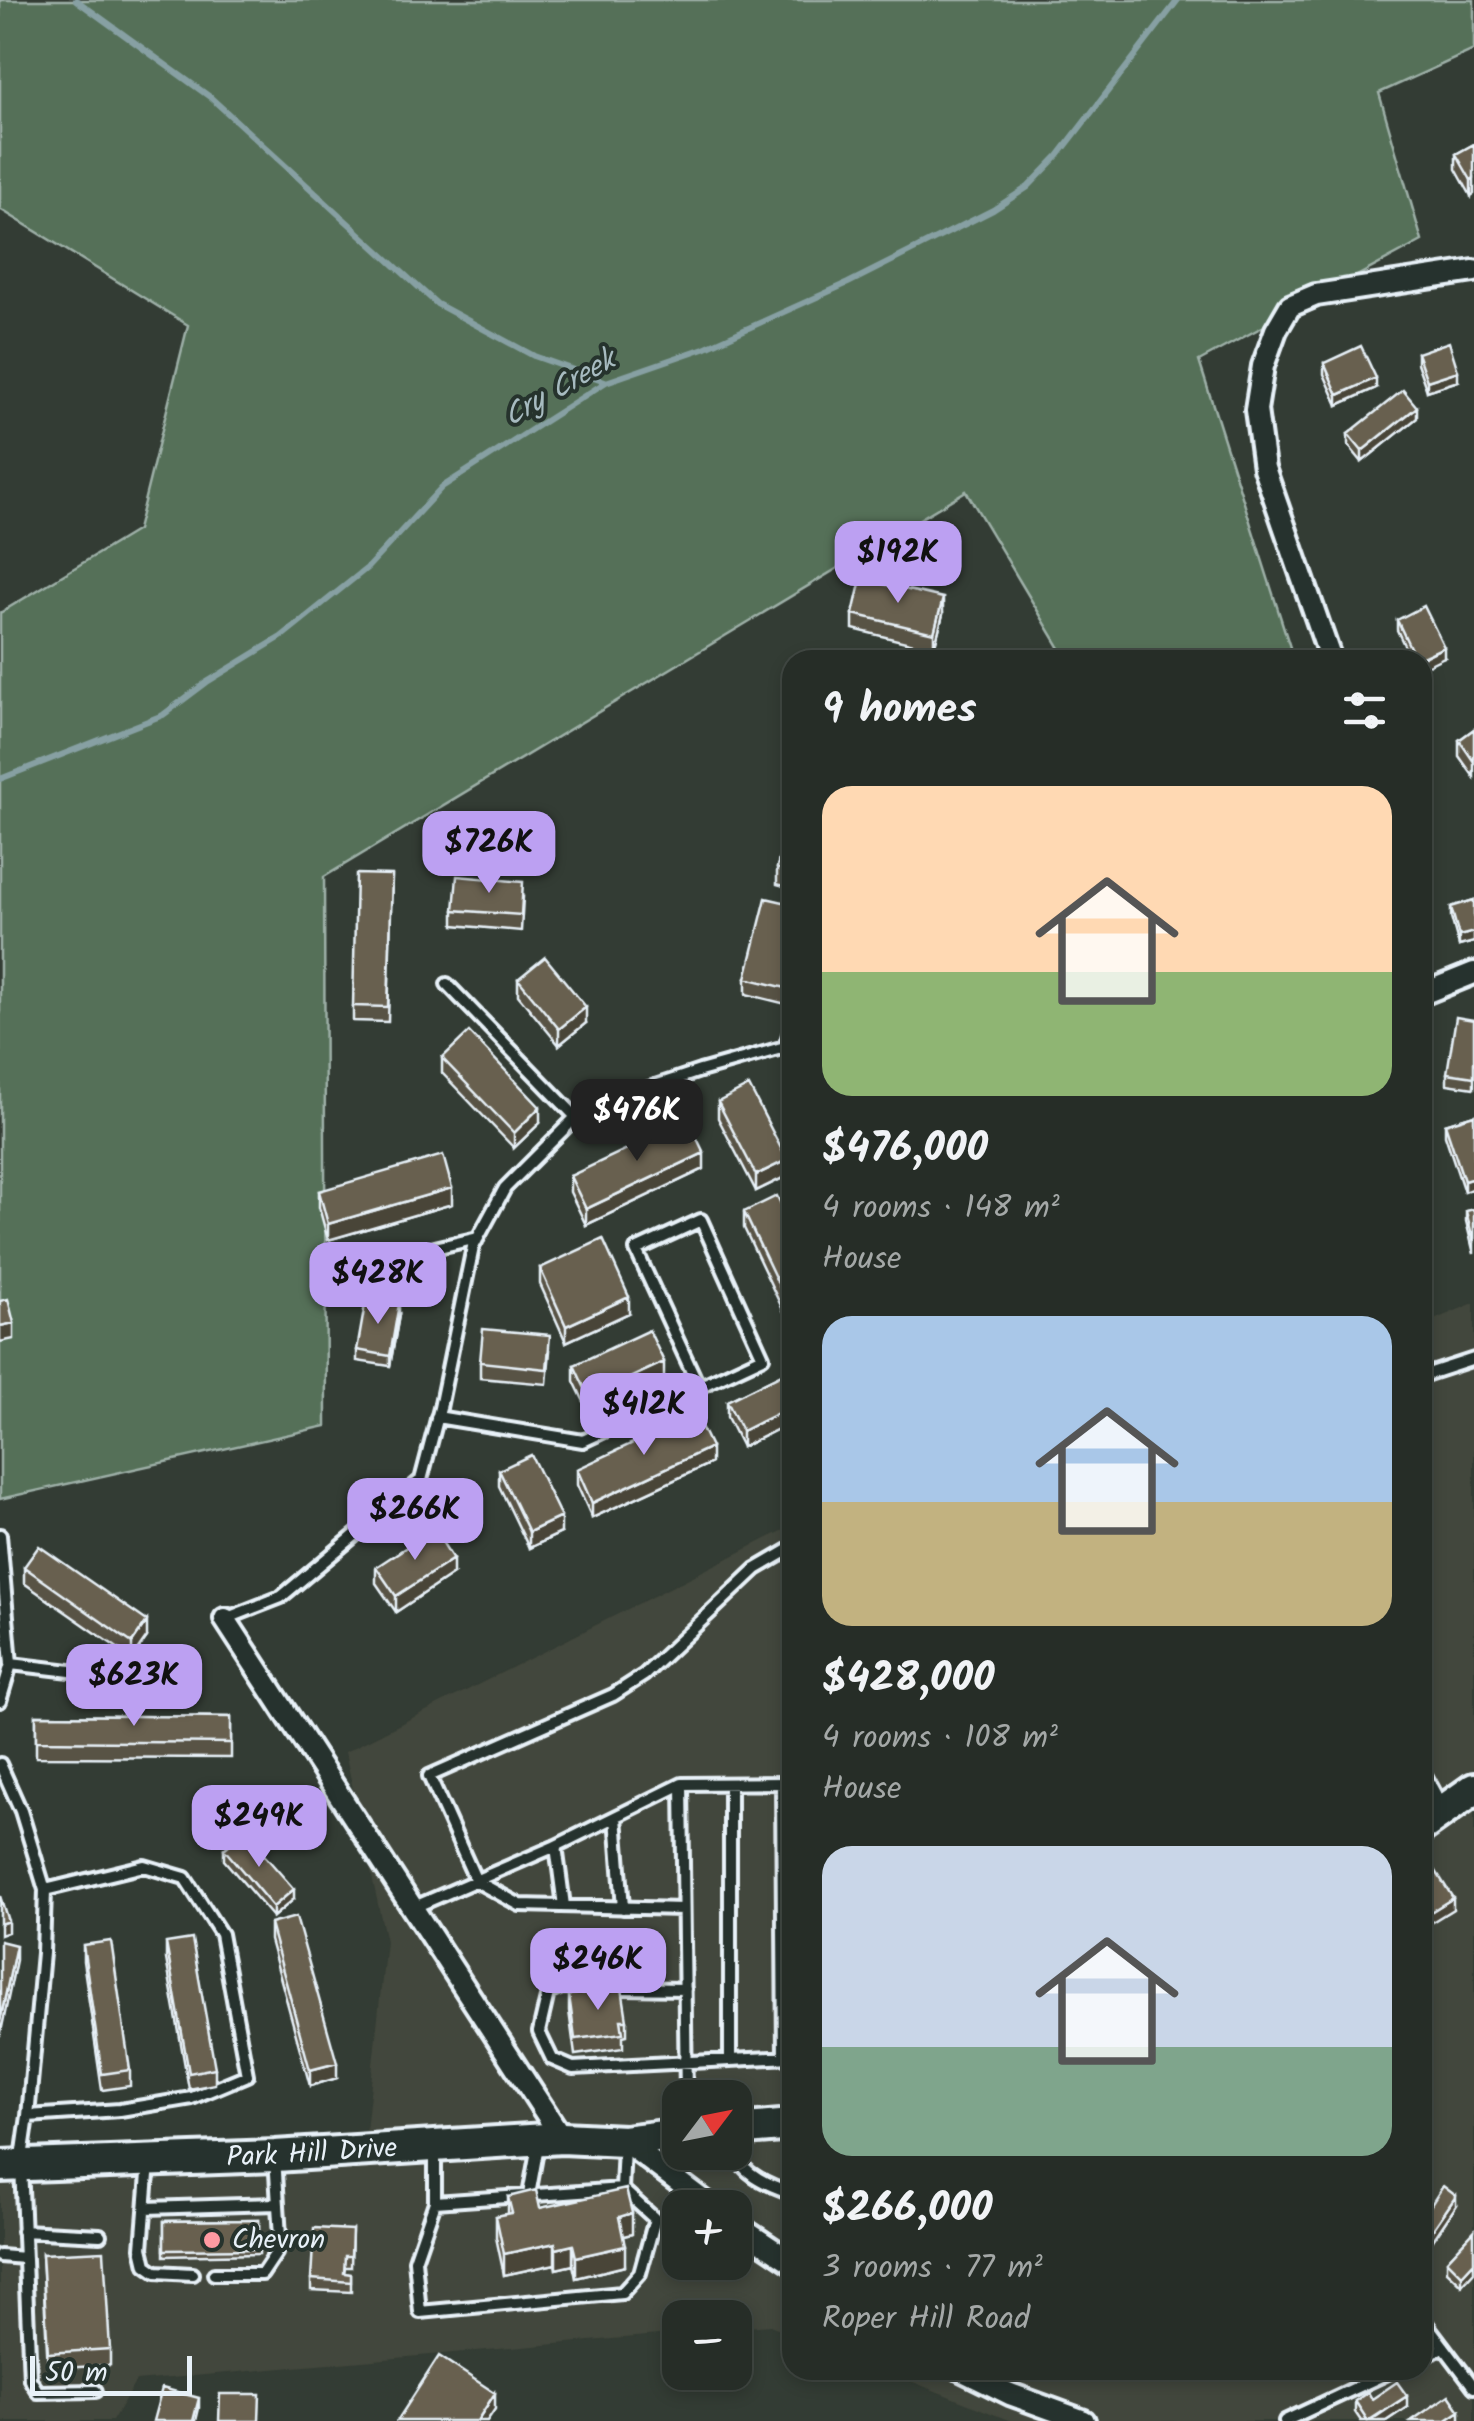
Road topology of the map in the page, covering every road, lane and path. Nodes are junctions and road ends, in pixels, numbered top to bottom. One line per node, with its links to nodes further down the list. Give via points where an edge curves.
1 (1474, 271): 2 (street, via 1316,295 1290,306 1276,330 1256,410 1264,468)
2 (1328, 650)
3 (1474, 974): 5 (street)
4 (448, 984): 7 (lane)
5 (1432, 990)
6 (782, 1048): 7 (lane)
7 (576, 1117): 8 (lane, via 505,1188)
8 (478, 1238): 9 (lane); 13 (lane)
9 (383, 1260)
10 (1474, 1359): 11 (lane)
11 (1432, 1373)
12 (700, 1387): 12 (lane, via 763,1357 701,1220 636,1250); 13 (lane, via 583,1441)
13 (437, 1418): 16 (lane, via 420,1480 281,1597)
14 (0, 1535): 17 (lane)
15 (782, 1554): 28 (lane, via 756,1569 644,1675 613,1695 429,1776)
16 (225, 1619): 31 (street)
17 (11, 1664): 18 (lane); 19 (lane)
18 (130, 1678)
19 (0, 1701)
20 (0, 1764): 29 (lane)
21 (782, 1783): 23 (lane)
22 (682, 1784): 23 (lane); 25 (lane); 33 (lane)
23 (730, 1784): 36 (lane)
24 (1474, 1789): 26 (main road)
25 (616, 1817): 27 (lane); 32 (lane)
26 (1432, 1820)
27 (556, 1846): 28 (lane); 30 (lane)
28 (476, 1881): 30 (lane, via 520,1905); 31 (lane)
29 (45, 1890): 39 (lane); 39 (lane, via 144,1866 185,1878 221,1934 247,2074 192,2098)
30 (564, 1906): 32 (lane)
31 (412, 1908): 43 (street)
32 (623, 1908): 33 (lane)
33 (683, 1910): 34 (lane)
34 (684, 1990): 37 (lane); 37 (lane, via 562,1987 548,1993 540,2032 552,2059 573,2068)
35 (782, 2057): 36 (lane)
36 (730, 2058): 37 (lane)
37 (686, 2063): 38 (lane)
38 (686, 2080)
39 (28, 2116): 48 (lane)
40 (782, 2126): 41 (main road)
41 (752, 2129)
42 (662, 2136): 44 (main road, Park Hill Drive)
43 (550, 2138): 44 (main road, Park Hill Drive); 45 (main road, Park Hill Drive); 53 (lane)
44 (624, 2141): 50 (lane); 52 (street)
45 (435, 2146): 46 (main road, Park Hill Drive); 54 (lane)
46 (275, 2156): 47 (main road, Park Hill Drive); 55 (lane)
47 (148, 2162): 48 (main road, Park Hill Drive); 58 (lane)
48 (10, 2165): 61 (lane)
49 (748, 2170): 51 (lane)
50 (622, 2189): 53 (lane); 54 (lane, via 655,2219 640,2273 622,2292 420,2312 415,2260)
51 (782, 2189)
52 (689, 2190)
53 (530, 2196): 54 (lane)
54 (435, 2202)
55 (277, 2204): 57 (lane); 70 (lane, via 276,2253 262,2274)
56 (188, 2207): 57 (lane); 58 (lane); 60 (lane)
57 (234, 2207): 59 (lane)
58 (146, 2208): 65 (lane, via 146,2265 188,2274)
59 (233, 2225)
60 (187, 2226)
61 (24, 2231): 62 (lane); 68 (lane)
62 (100, 2235)
63 (752, 2235): 66 (street)
64 (233, 2254): 70 (lane)
65 (186, 2255)
66 (782, 2255)
67 (0, 2256): 68 (lane)
68 (24, 2258): 77 (lane, via 30,2379 38,2392)
69 (214, 2274): 70 (lane)
70 (232, 2274)
71 (1432, 2331): 72 (lane)
72 (1444, 2347): 73 (lane); 76 (lane)
73 (1432, 2352)
74 (981, 2380): 78 (street)
75 (1373, 2380): 79 (lane)
76 (1474, 2387)
77 (96, 2391)
78 (1084, 2421)
79 (1285, 2421)

